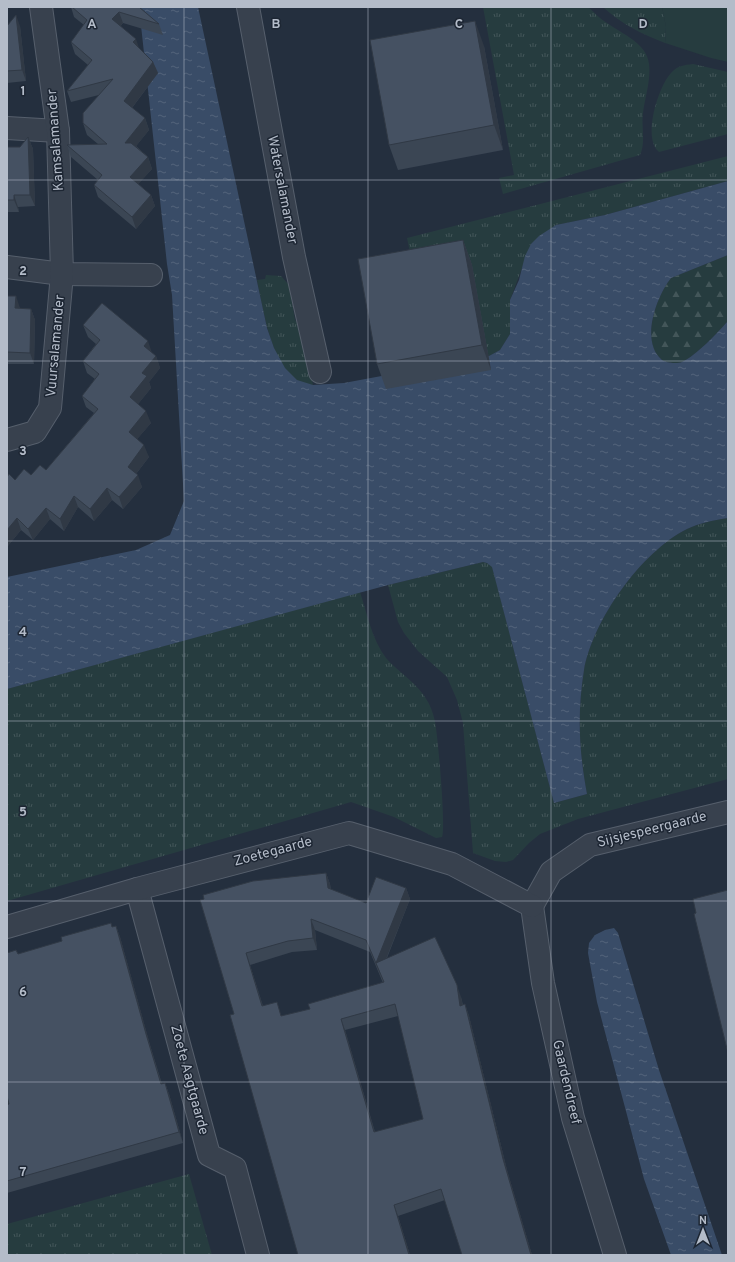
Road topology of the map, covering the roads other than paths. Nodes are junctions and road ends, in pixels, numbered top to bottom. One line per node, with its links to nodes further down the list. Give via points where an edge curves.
1 (41, 7): 4 (street, Kamsalamander)
2 (248, 7): 8 (street, Watersalamander, via 294,257)
3 (7, 128): 4 (street)
4 (58, 131): 6 (street, Kamsalamander)
5 (7, 267): 6 (street)
6 (62, 274): 7 (street); 9 (street, Vuursalamander, via 50,408 35,432)
7 (152, 275)
8 (320, 372)
9 (7, 440)
10 (728, 812): 12 (street, Sijsjespeergaarde, via 590,845 551,872)
11 (137, 889): 12 (street, Zoetegaarde, via 349,833 452,864); 13 (street, Zoetegaarde); 14 (street, Zoete Aagtgaarde, via 209,1155 235,1168)
12 (532, 906): 15 (street, Gaardendreef, via 543,983 573,1118)
13 (7, 927)
14 (258, 1255)
15 (615, 1255)

